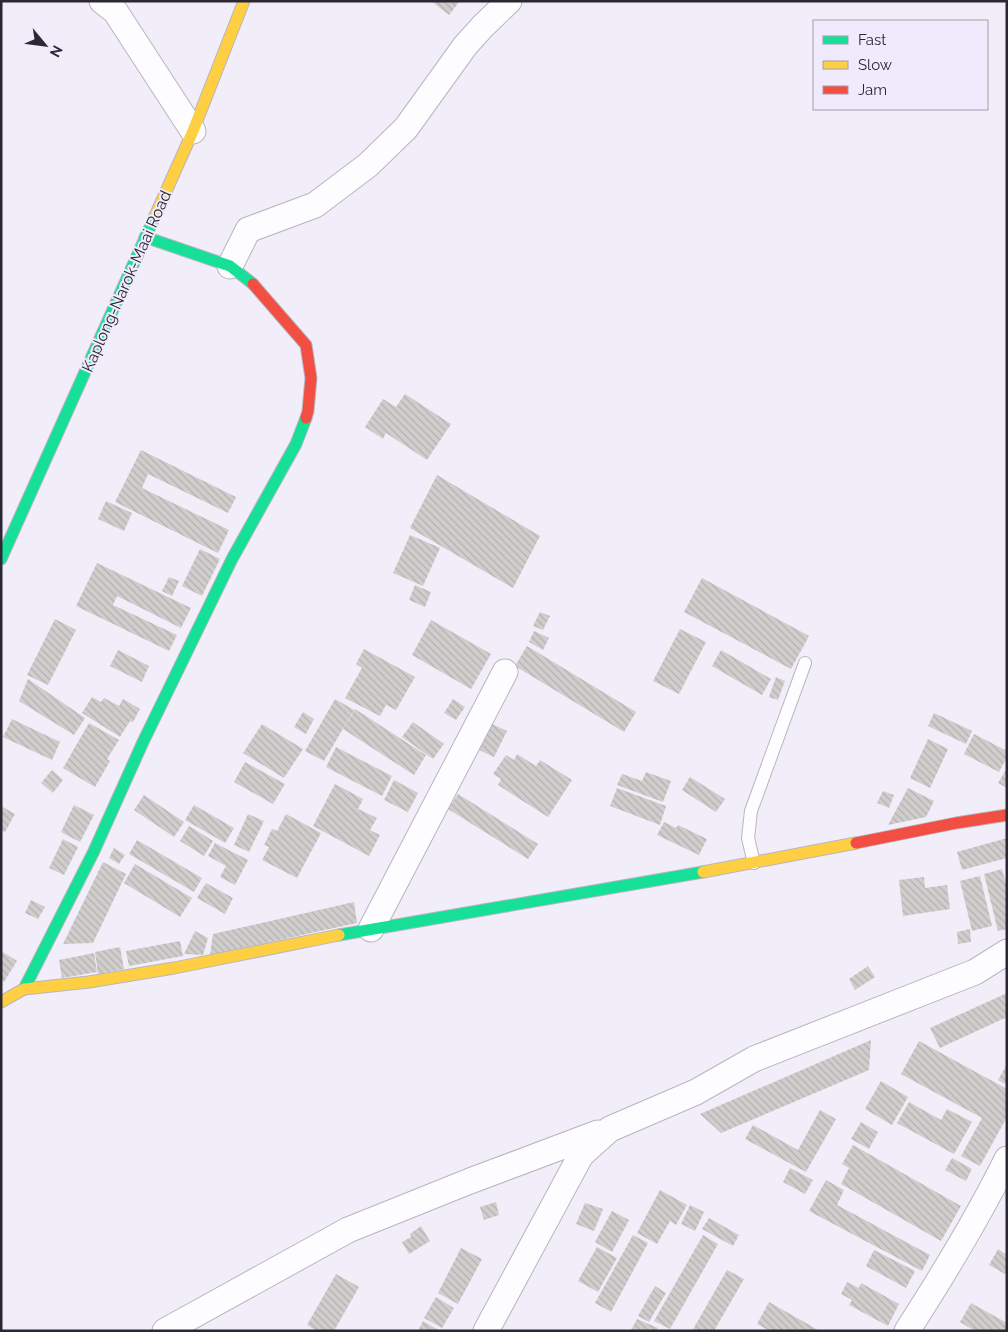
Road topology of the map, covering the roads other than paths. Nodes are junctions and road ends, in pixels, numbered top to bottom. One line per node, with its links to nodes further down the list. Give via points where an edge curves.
1 (102, 1): 4 (street, via 116,11)
2 (244, 1): 4 (main road, Kaplong-Narok-Maai Road)
3 (510, 1): 6 (street, via 465,46 406,128 368,165 315,205 248,230)
4 (193, 131): 5 (main road, Kaplong-Narok-Maai Road)
5 (145, 237): 6 (main road); 7 (main road, Kaplong-Narok-Maai Road)
6 (230, 266): 14 (main road, via 255,285 306,345 311,378 308,411 296,444 216,591 94,852)
7 (1, 559)
8 (805, 663): 11 (lane, via 751,811 748,838)
9 (505, 672): 12 (street)
10 (1007, 815): 11 (main road)
11 (754, 863): 12 (main road)
12 (371, 929): 14 (main road, via 174,968)
13 (1007, 952): 16 (street, via 975,972 754,1059 696,1092)
14 (24, 989): 15 (main road)
15 (1, 1002)
16 (610, 1129): 18 (street, via 348,1230); 19 (street, via 581,1155)
17 (1007, 1159): 20 (street)
18 (165, 1331)
19 (486, 1331)
20 (907, 1331)

